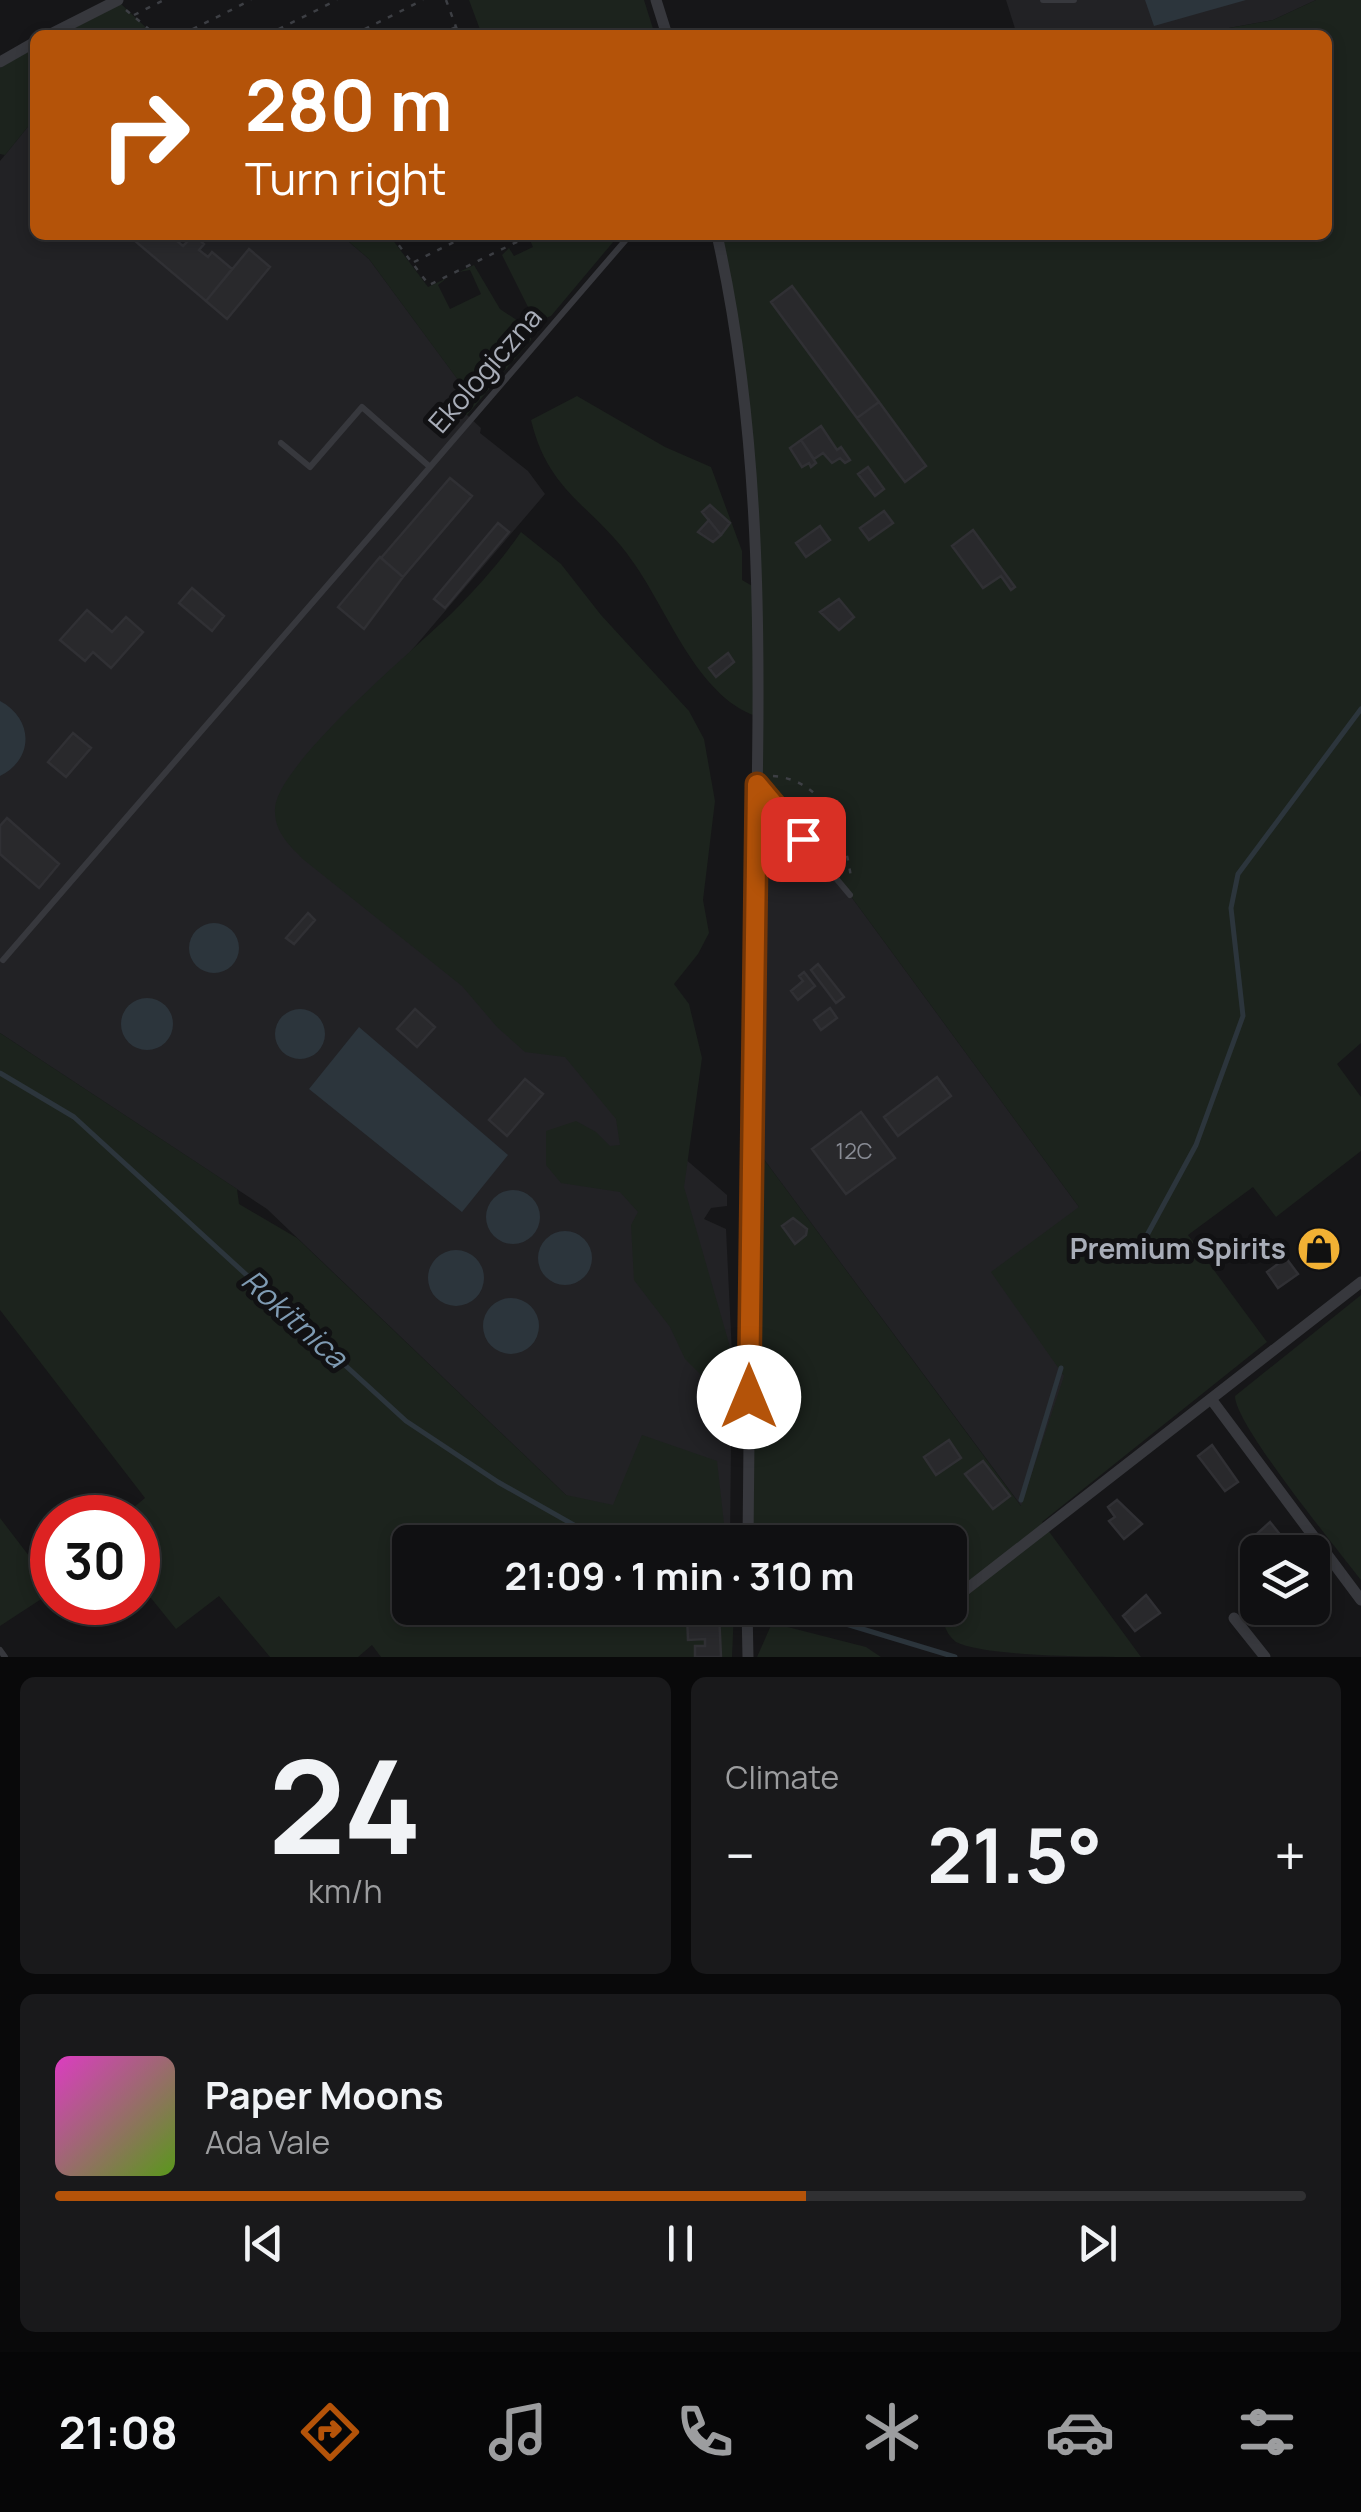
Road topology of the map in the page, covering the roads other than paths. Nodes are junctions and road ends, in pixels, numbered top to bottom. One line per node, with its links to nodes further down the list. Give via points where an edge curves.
1 (656, 0): 6 (street)
2 (1043, 0): 3 (lane)
3 (1074, 0)
4 (123, 5): 5 (street)
5 (61, 30)
6 (665, 30)
7 (30, 45): 8 (street)
8 (0, 62)
9 (626, 240): 12 (lane, Ekologiczna)
10 (719, 240): 13 (street, via 751,446)
11 (281, 443): 12 (lane, Ekologiczna, via 310,467 362,407)
12 (430, 467): 15 (lane)
13 (757, 780): 14 (lane); 18 (street)
14 (850, 894)
15 (3, 960)
16 (1361, 1282): 17 (street)
17 (1212, 1399): 19 (street); 20 (street)
18 (748, 1525)
19 (967, 1589)
20 (1361, 1600)
21 (1234, 1618): 26 (street)
22 (748, 1625): 25 (street)
23 (0, 1650): 24 (lane)
24 (5, 1657)
25 (748, 1657)
26 (1265, 1657)

